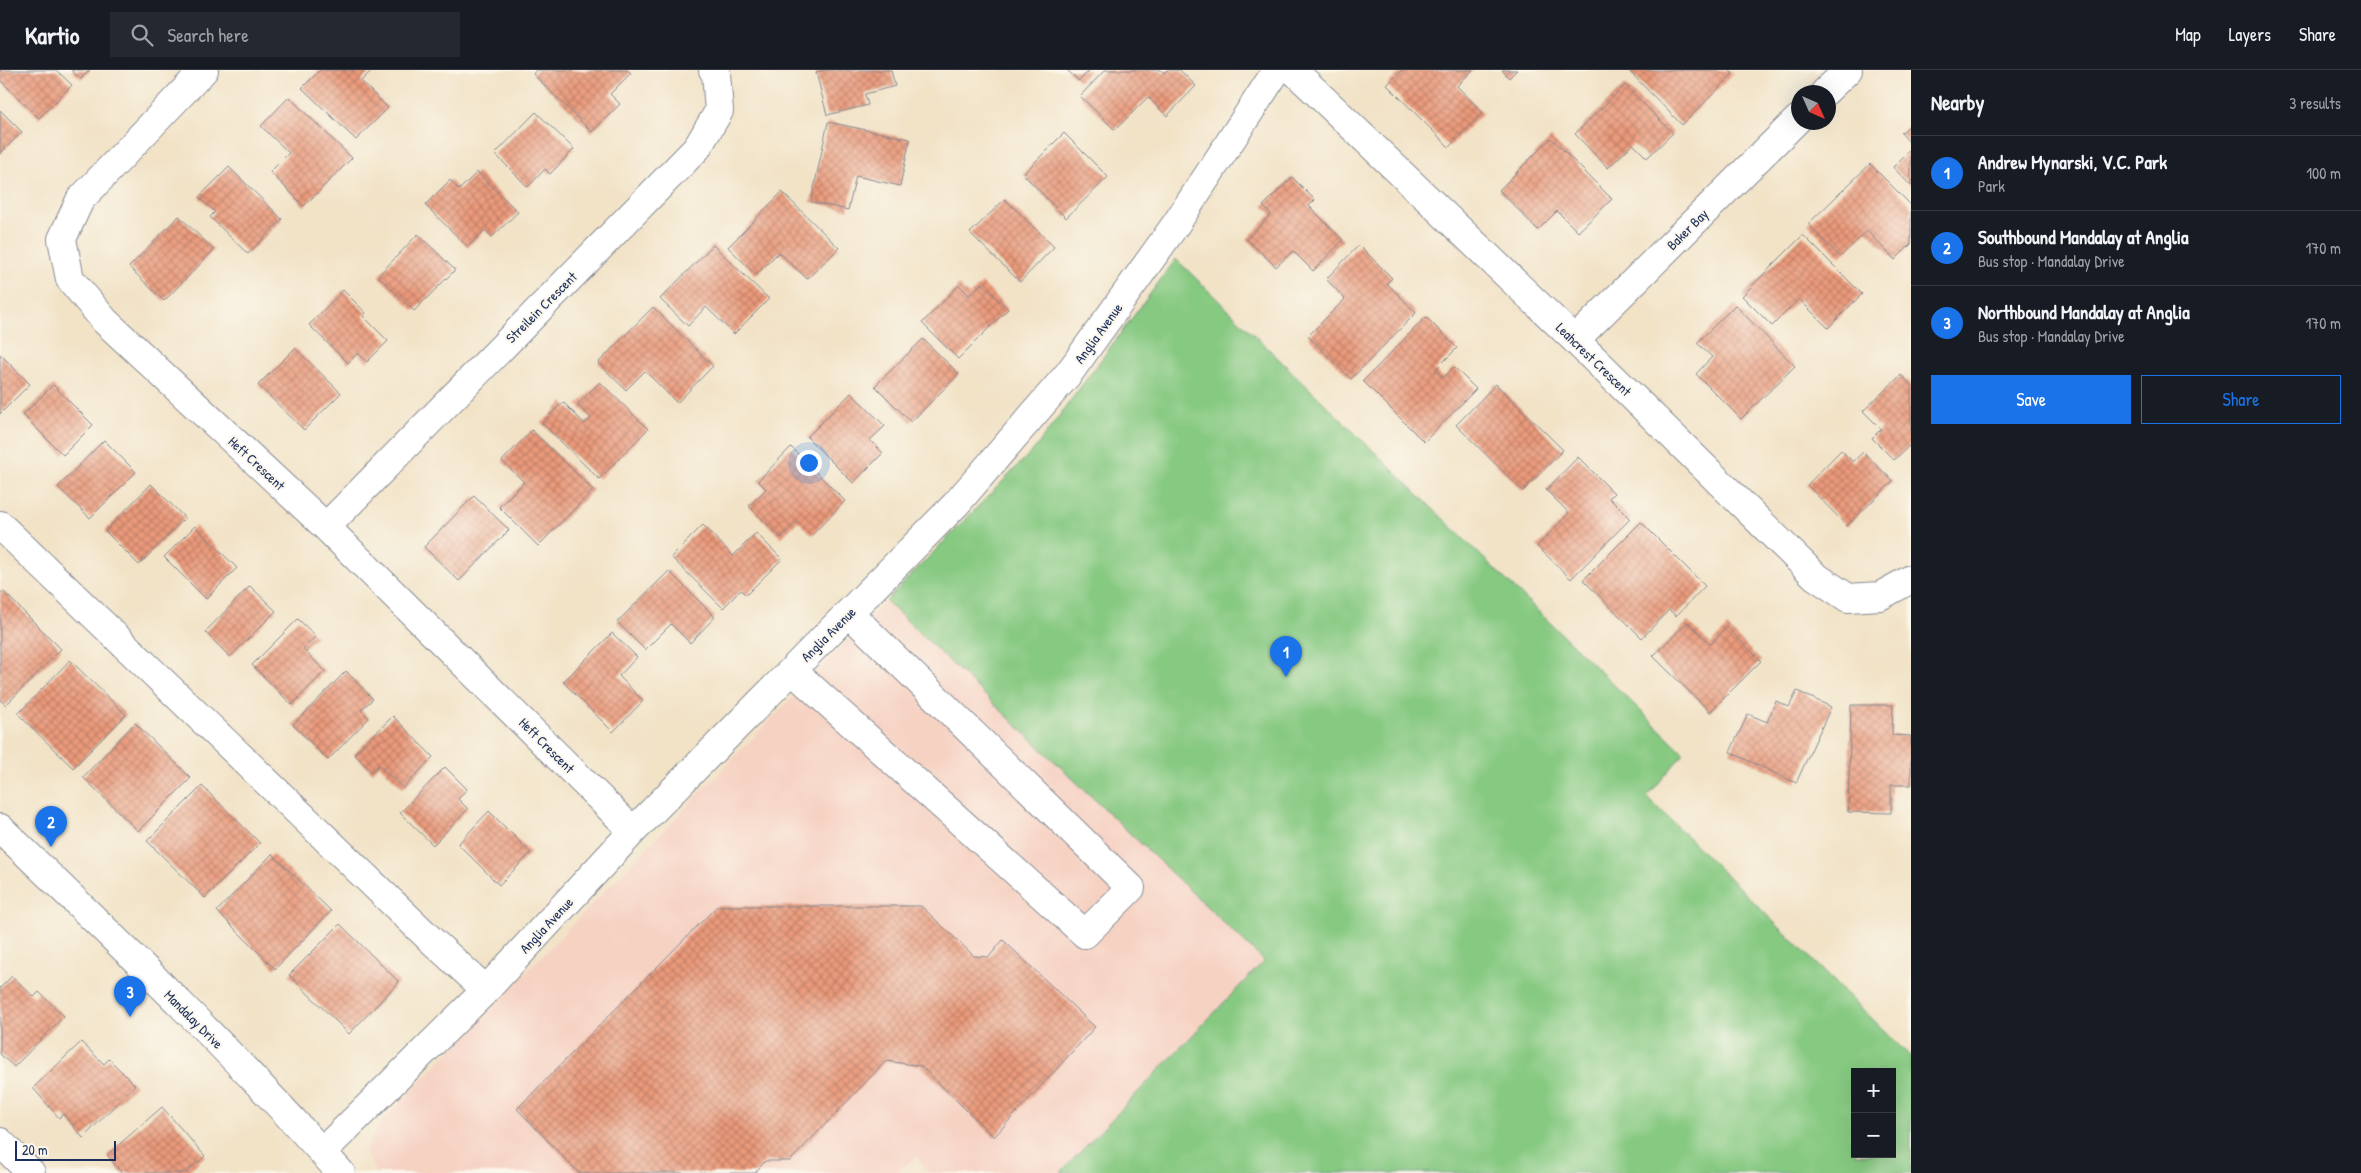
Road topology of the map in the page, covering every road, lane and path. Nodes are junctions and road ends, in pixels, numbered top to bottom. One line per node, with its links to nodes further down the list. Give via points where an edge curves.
1 (204, 70): 10 (street, Heft Crescent, via 80,200 62,239 70,279 105,321)
2 (713, 70): 10 (street, Streilein Crescent, via 716,73 719,111 697,148)
3 (1277, 70): 12 (street, Anglia Avenue, via 1176,224 1069,373 956,504)
4 (1293, 70): 8 (street, Leahcrest Crescent)
5 (1848, 70): 6 (street)
6 (1832, 85)
7 (1791, 126): 8 (street, Baker Bay)
8 (1574, 340): 11 (street, Leahcrest Crescent, via 1815,576 1848,598 1880,596)
9 (0, 525): 16 (street)
10 (326, 527): 15 (street, Heft Crescent)
11 (1911, 579)
12 (849, 613): 13 (street, Anglia Avenue); 13 (street, via 1131,888 1085,934)
13 (792, 670): 15 (street, Anglia Avenue)
14 (0, 828): 18 (street, Mandalay Drive, via 264,1088)
15 (633, 831): 16 (street, Anglia Avenue)
16 (486, 990): 18 (street, Anglia Avenue)
17 (0, 1142): 19 (street)
18 (322, 1152): 20 (street, Mandalay Drive)
19 (31, 1173)
20 (340, 1173)

